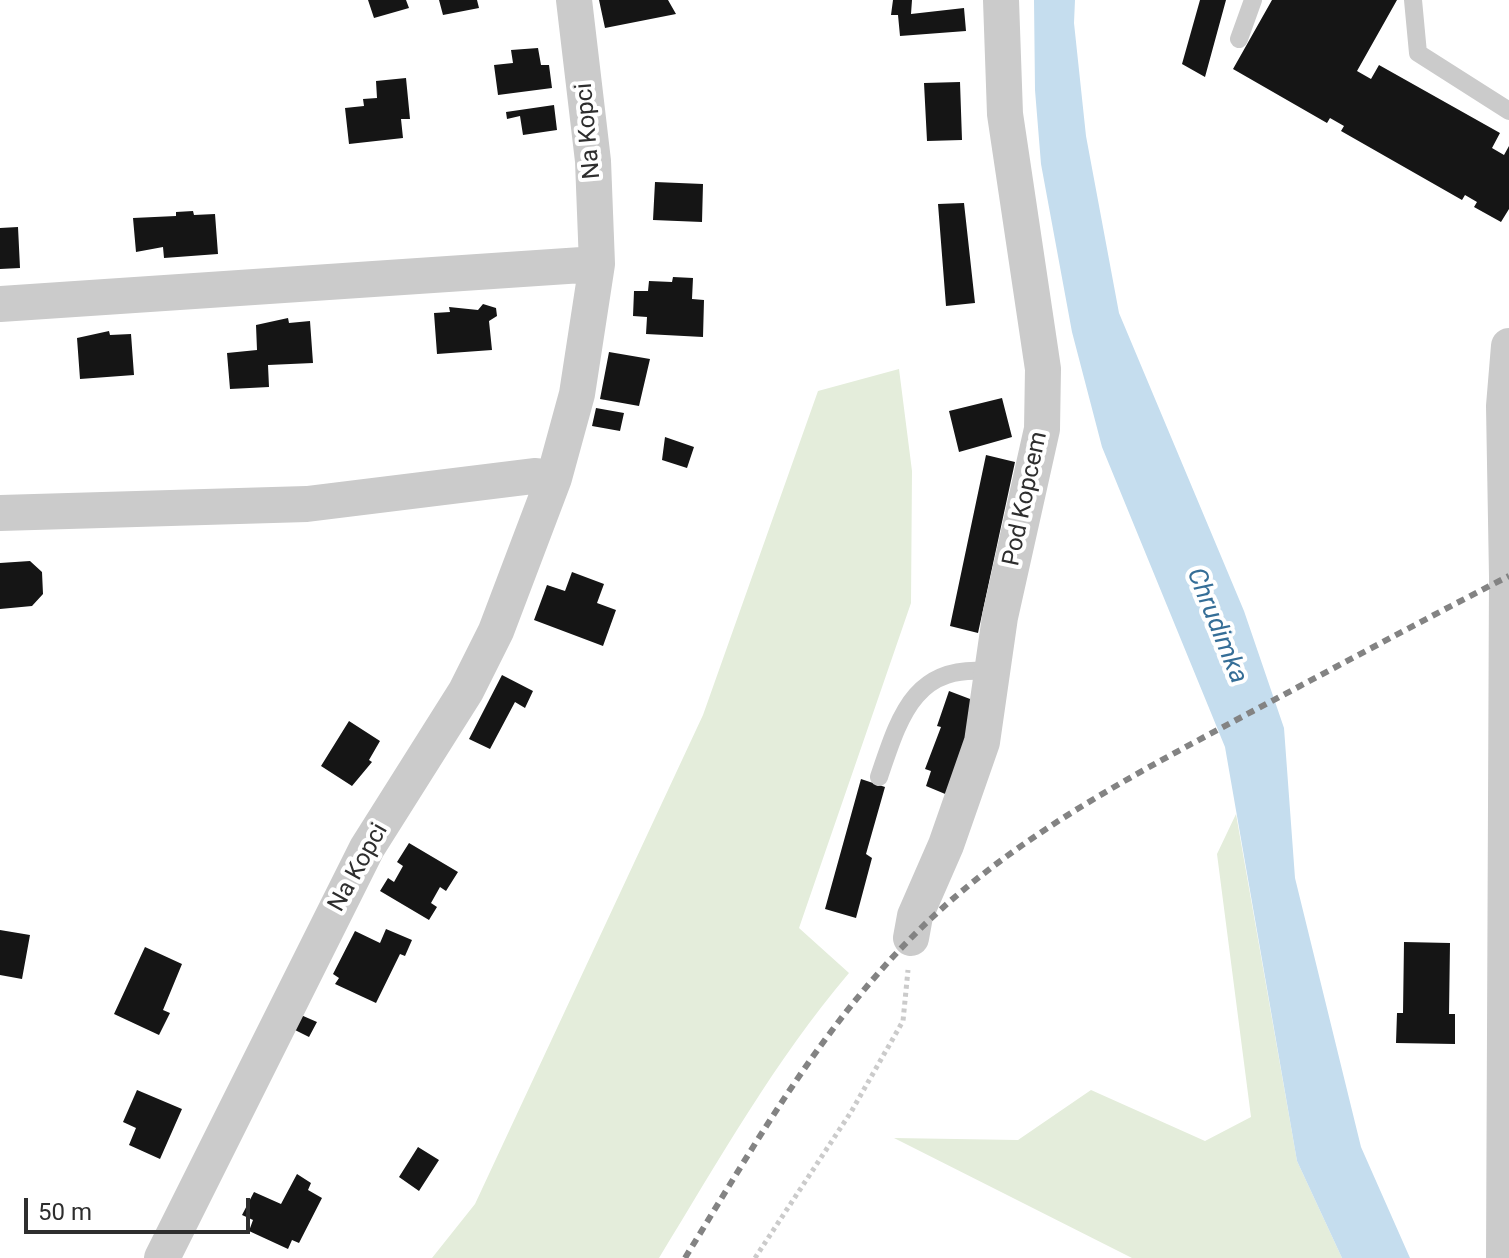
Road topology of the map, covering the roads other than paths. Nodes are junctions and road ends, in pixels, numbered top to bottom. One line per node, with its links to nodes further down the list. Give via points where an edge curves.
1 (574, 0): 7 (street, Na Kopci, via 593,161)
2 (1001, 0): 13 (street, Pod Kopcem, via 1005,114 1044,403)
3 (1253, 0): 5 (lane)
4 (1413, 0): 6 (lane, via 1418,53)
5 (1239, 39)
6 (1509, 111)
7 (597, 264): 8 (street); 11 (street, Na Kopci, via 577,394)
8 (0, 304)
9 (1509, 346): 10 (street)
10 (1506, 406): 16 (street)
11 (554, 478): 12 (street, via 267,506); 17 (street, Na Kopci, via 466,691 367,848)
12 (0, 513)
13 (993, 672): 14 (lane, via 959,670 927,684 900,719); 15 (street, Pod Kopcem, via 982,742)
14 (879, 777)
15 (911, 938)
16 (1507, 1079): 18 (street)
17 (162, 1258)
18 (1504, 1258)

